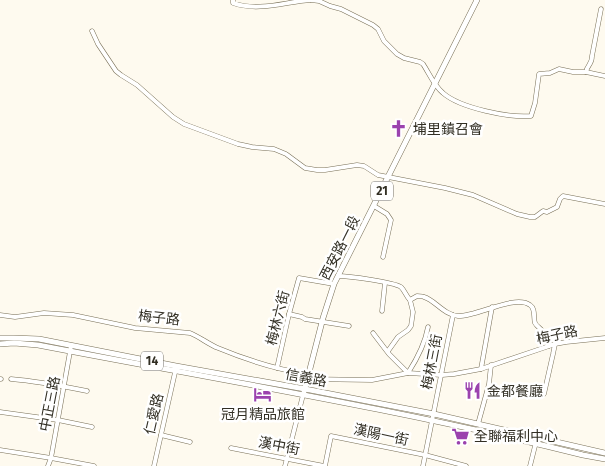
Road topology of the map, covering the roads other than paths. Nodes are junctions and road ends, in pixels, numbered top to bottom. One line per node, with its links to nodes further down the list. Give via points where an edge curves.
1 (234, 0): 2 (street, via 233,3 240,6 256,7)
2 (311, 0): 8 (street, via 341,9 373,25 397,54 423,64)
3 (477, 0): 8 (main road, 西安路一段 / 21)
4 (601, 9): 6 (street, via 592,62)
5 (92, 31): 9 (street, via 116,71 184,124 238,144 274,149 305,168 325,170 357,165)
6 (586, 72): 7 (street); 8 (street, via 559,69 539,74 530,117 480,110 448,96)
7 (605, 76)
8 (436, 84): 9 (main road, 西安路一段 / 21)
9 (389, 177): 10 (street, via 473,195 530,218 557,207 564,196); 11 (main road, 西安路一段 / 21)
10 (605, 204)
11 (374, 206): 12 (street, via 391,220); 13 (main road, 西安路一段 / 21)
12 (383, 257)
13 (338, 276): 14 (street); 15 (main road, 西安路一段 / 21)
14 (385, 283): 16 (street, via 400,286); 18 (street)
15 (334, 284): 19 (street, 梅林六街, via 299,278); 22 (main road, 西安路一段 / 21)
16 (410, 300): 21 (street, via 417,296 426,297); 32 (street, via 413,312 411,326)
17 (492, 308): 21 (street); 30 (street, via 518,302 531,305 536,324); 36 (street)
18 (382, 311)
19 (289, 314): 22 (street); 34 (street, 梅林六街)
20 (0, 315): 34 (street, 梅子路, via 73,315 135,328 190,334)
21 (453, 315): 38 (street, 梅林三街)
22 (322, 322): 23 (street); 39 (main road, 西安路一段 / 21)
23 (349, 326)
24 (428, 328): 37 (street)
25 (373, 333): 32 (street)
26 (0, 338): 31 (main road, 信義路 / 14, via 39,339)
27 (605, 338): 29 (street, 梅子路)
28 (0, 344): 31 (main road, 信義路 / 14)
29 (555, 344): 30 (street, 梅子路); 44 (street)
30 (549, 346): 33 (street, 梅子路)
31 (71, 348): 35 (main road, 信義路 / 14); 41 (street, 中正三路)
32 (388, 351): 37 (street)
33 (491, 365): 36 (street, 梅子路); 49 (street)
34 (277, 368): 39 (street, 梅子路)
35 (176, 369): 43 (main road, 信義路 / 14); 51 (street, 仁愛路)
36 (480, 369): 38 (street, 梅子路)
37 (408, 373): 38 (street, 梅子路); 39 (street, 梅子路, via 372,380)
38 (442, 375): 46 (street, 梅林三街)
39 (308, 376): 43 (main road, 西安路一段 / 21)
40 (10, 379): 41 (street)
41 (64, 386): 42 (street); 47 (street, 中正三路)
42 (87, 391)
43 (304, 392): 46 (main road, 信義路 / 14); 48 (main road, 信義路 / 14); 59 (street, 西安路一段)
44 (544, 394)
45 (0, 412): 47 (street)
46 (434, 414): 48 (street, 梅林三街); 49 (main road, 信義路 / 14)
47 (58, 420): 50 (street); 58 (street, 中正三路)
48 (432, 420): 52 (main road, 信義路 / 14); 57 (street, 梅林三街)
49 (478, 424): 52 (main road, 信義路 / 14)
50 (92, 427)
51 (161, 435): 53 (street); 65 (street, 仁愛路)
52 (536, 441): 56 (main road, 信義路 / 14); 60 (main road, 信義路 / 14); 70 (street)
53 (190, 442)
54 (231, 448): 59 (street, 漢中街)
55 (0, 450): 58 (street)
56 (605, 453)
57 (425, 456): 62 (street, 漢陽一街); 67 (street, 漢陽一街, via 331,436); 68 (street, 梅林三街)
58 (51, 458): 63 (street, 中正三路); 64 (street)
59 (287, 459): 61 (street, 漢中街); 66 (street, 西安路一段)
60 (605, 459)
61 (315, 465): 67 (street, 漢中街)
62 (458, 465): 69 (street, 漢陽一街)
63 (48, 466)
64 (92, 466)
65 (154, 466)
66 (285, 466)
67 (324, 466)
68 (423, 466)
69 (466, 466)
70 (530, 466)

